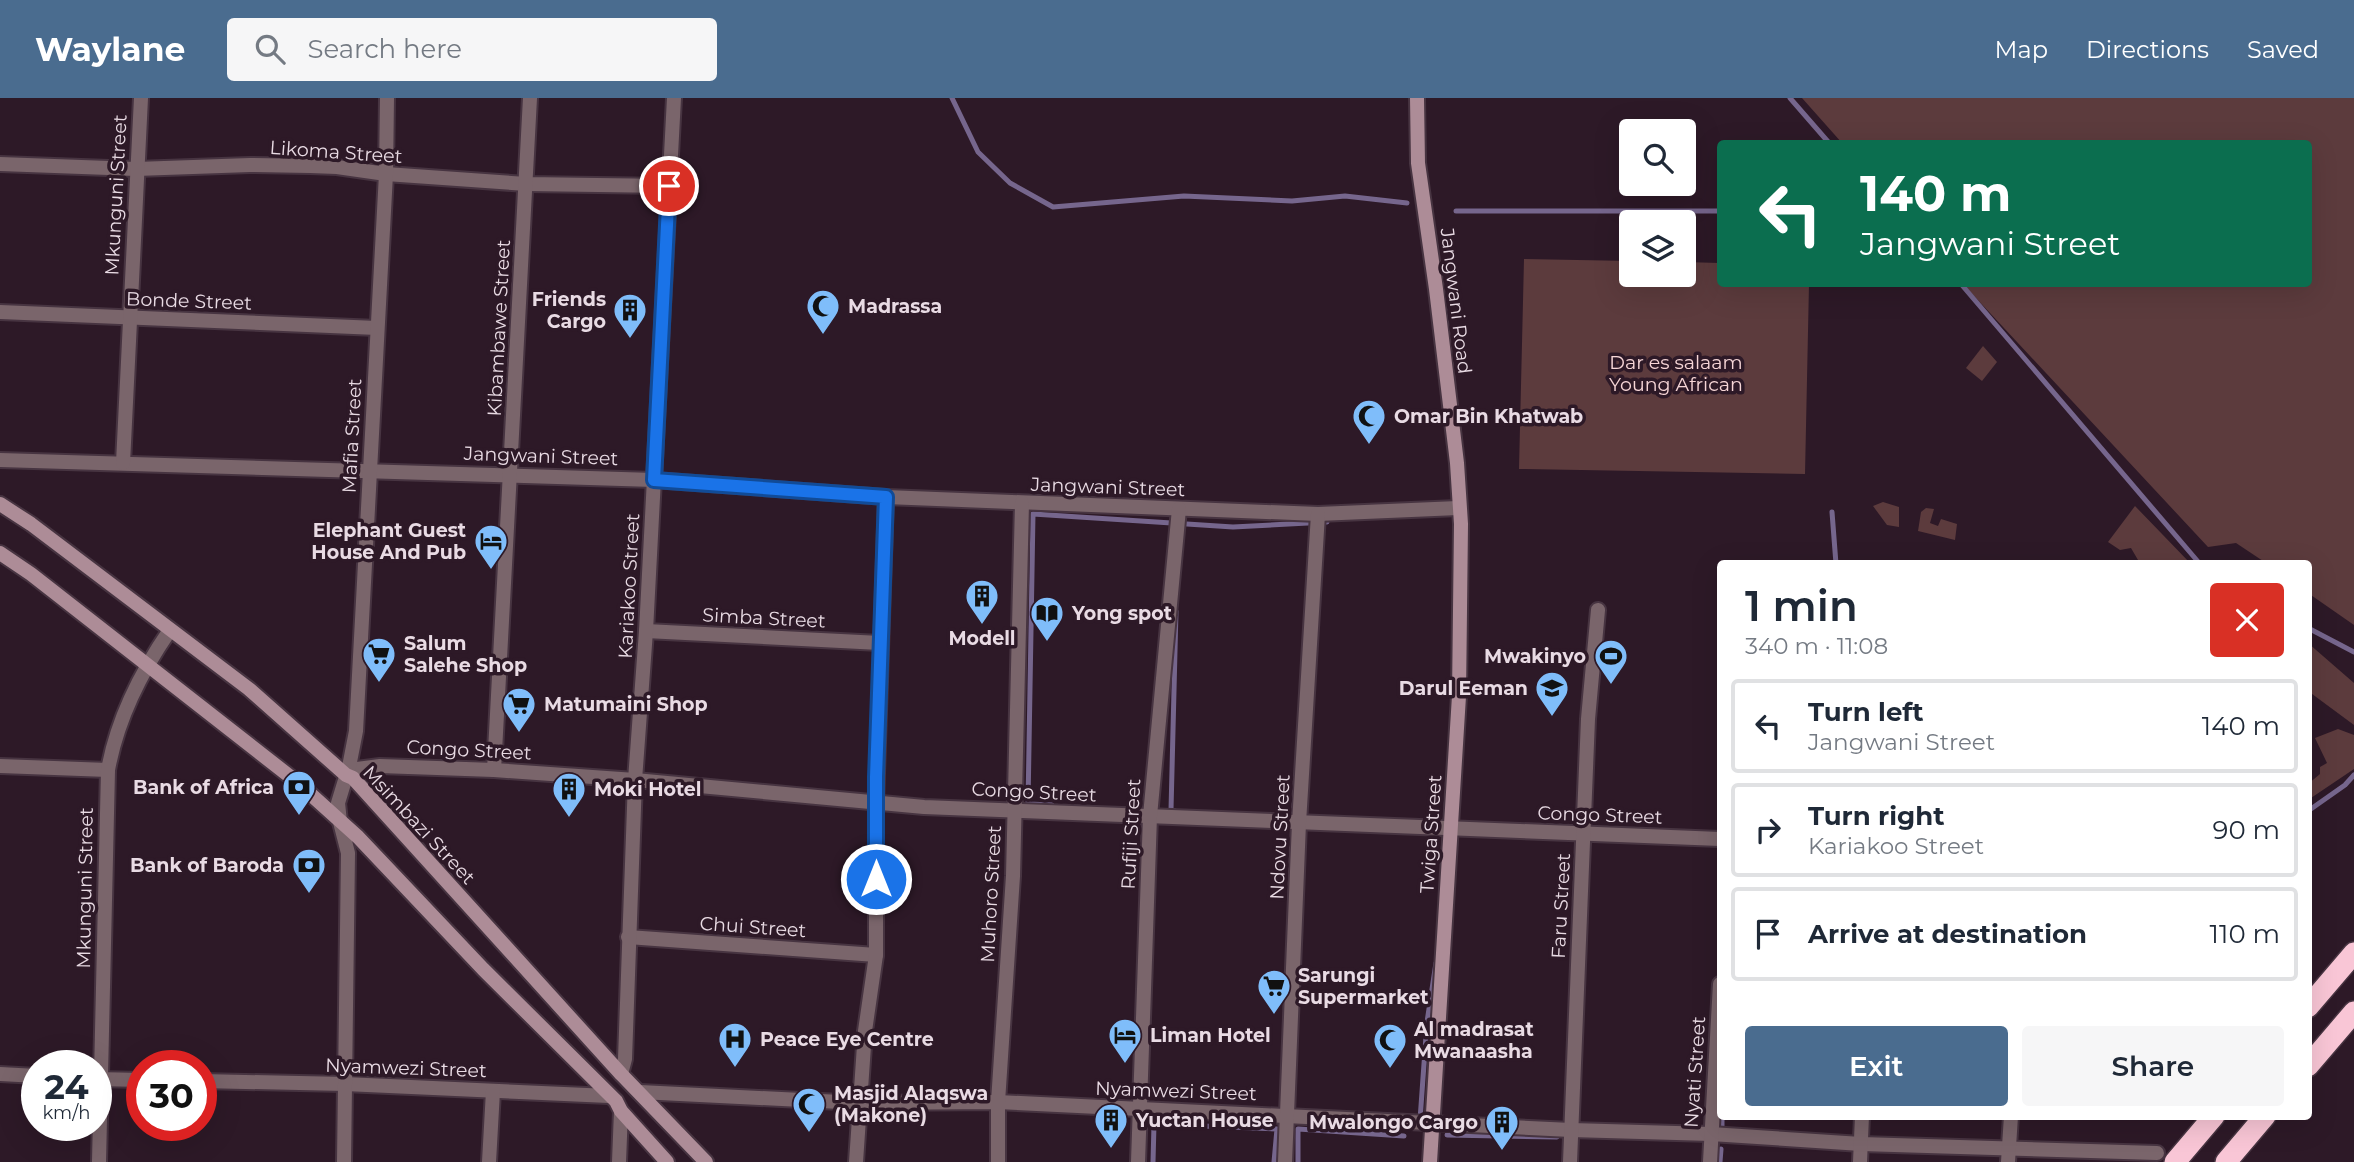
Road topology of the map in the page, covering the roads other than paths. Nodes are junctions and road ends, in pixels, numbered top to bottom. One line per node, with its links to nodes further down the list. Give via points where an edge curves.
1 (141, 98): 7 (street, Mkunguni Street)
2 (387, 98): 8 (street, Mafia Street)
3 (530, 98): 9 (street, Kibambawe Street)
4 (674, 98): 10 (street, Kariakoo Street)
5 (1417, 98): 22 (street, Jangwani Road, via 1418,163 1454,436)
6 (0, 164): 7 (street, Likoma Street)
7 (136, 169): 8 (street, Likoma Street, via 250,165 337,167); 12 (street, Mkunguni Street)
8 (386, 174): 9 (street, Likoma Street); 13 (street, Mafia Street)
9 (526, 184): 10 (street, Likoma Street); 17 (street, Kibambawe Street)
10 (669, 186): 18 (street, Kariakoo Street)
11 (0, 312): 12 (street, Bonde Street)
12 (128, 317): 13 (street, Bonde Street); 15 (street, Mkunguni Street)
13 (377, 328): 16 (street, Mafia Street)
14 (0, 460): 15 (street, Jangwani Street)
15 (123, 463): 16 (street, Jangwani Street)
16 (369, 470): 17 (street, Jangwani Street); 34 (street, Mafia Street, via 356,731)
17 (510, 474): 18 (street, Jangwani Street); 33 (street, Kibambawe Street)
18 (654, 480): 19 (street, Jangwani Street); 28 (street, Kariakoo Street)
19 (886, 497): 20 (street, Jangwani Street); 29 (street)
20 (1022, 503): 23 (street, Jangwani Street); 37 (street, Muhoro Street)
21 (0, 504): 27 (street, Msimbazi Street)
22 (1458, 508): 24 (street, Jangwani Street); 41 (street, Twiga Street, via 1459,696)
23 (1179, 509): 24 (street, Jangwani Street); 38 (street, Rufiji Street)
24 (1318, 514): 40 (street, Ndovu Street)
25 (0, 553): 30 (street)
26 (1598, 610): 42 (street, Faru Street, via 1588,719)
27 (170, 630): 30 (street, Mkunguni Street); 34 (street, Msimbazi Street, via 249,689)
28 (646, 631): 29 (street, Simba Street); 35 (street, Kariakoo Street)
29 (880, 643): 36 (street)
30 (148, 665): 32 (street, Mkunguni Street, via 112,745); 39 (street, via 297,782)
31 (0, 766): 32 (street)
32 (108, 769): 50 (street, Mkunguni Street)
33 (494, 770): 34 (street, Congo Street, via 380,766 357,769); 35 (street, Congo Street)
34 (349, 776): 39 (street, Mafia Street, via 338,803); 53 (street, Msimbazi Street)
35 (635, 780): 36 (street, Congo Street); 44 (street, Kariakoo Street)
36 (876, 804): 37 (street, Congo Street); 46 (street)
37 (1014, 811): 38 (street, Congo Street); 60 (street, Muhoro Street)
38 (1150, 816): 40 (street, Congo Street); 62 (street, Rufiji Street)
39 (340, 822): 56 (street, Mafia Street, via 348,865); 59 (street)
40 (1299, 823): 41 (street, Congo Street); 64 (street, Ndovu Street)
41 (1450, 828): 42 (street, Congo Street); 69 (street, Twiga Street)
42 (1585, 832): 43 (street, Congo Street); 70 (street, Faru Street)
43 (1717, 839)
44 (628, 937): 46 (street, Chui Street); 53 (street, Kariakoo Street)
45 (2354, 953): 47 (highway)
46 (876, 955): 61 (street)
47 (2312, 1002)
48 (2354, 1012): 51 (highway)
49 (1717, 1034): 71 (street, Nyati Street)
50 (99, 1050)
51 (2312, 1061)
52 (0, 1074): 54 (street)
53 (621, 1074): 58 (street, Msimbazi Street)
54 (21, 1075)
55 (217, 1081): 56 (street, Nyamwezi Street)
56 (345, 1084): 57 (street, Nyamwezi Street); 77 (street)
57 (494, 1091): 59 (street, Nyamwezi Street); 78 (street)
58 (640, 1092): 61 (street, Nyamwezi Street); 81 (street, Msimbazi Street)
59 (609, 1096): 63 (street)
60 (998, 1102): 61 (street, Nyamwezi Street); 62 (street, Nyamwezi Street); 83 (street, Muhoro Street)
61 (860, 1103): 82 (street)
62 (1141, 1109): 64 (street, Nyamwezi Street); 84 (street, Rufiji Street)
63 (621, 1111): 79 (street); 80 (street)
64 (1287, 1115): 69 (street, Nyamwezi Street); 85 (street, Ndovu Street)
65 (1862, 1120): 73 (street)
66 (2011, 1120): 74 (street)
67 (2209, 1120): 75 (highway)
68 (2262, 1120): 90 (highway)
69 (1432, 1123): 70 (street, Nyamwezi Street); 86 (street, Twiga Street)
70 (1571, 1130): 71 (street, Nyamwezi Street); 87 (street, Faru Street)
71 (1711, 1134): 73 (street, Nyamwezi Street); 88 (street, Nyati Street)
72 (99, 1141): 76 (street, Mkunguni Street)
73 (1861, 1144): 74 (street, Nyamwezi Street); 89 (street)
74 (2008, 1155): 75 (street, Nyamwezi Street)
75 (2166, 1157)
76 (99, 1162)
77 (344, 1162)
78 (489, 1162)
79 (619, 1162)
80 (667, 1162)
81 (706, 1162)
82 (856, 1162)
83 (998, 1162)
84 (1138, 1162)
85 (1285, 1162)
86 (1430, 1162)
87 (1570, 1162)
88 (1710, 1162)
89 (1860, 1162)
90 (2226, 1162)

